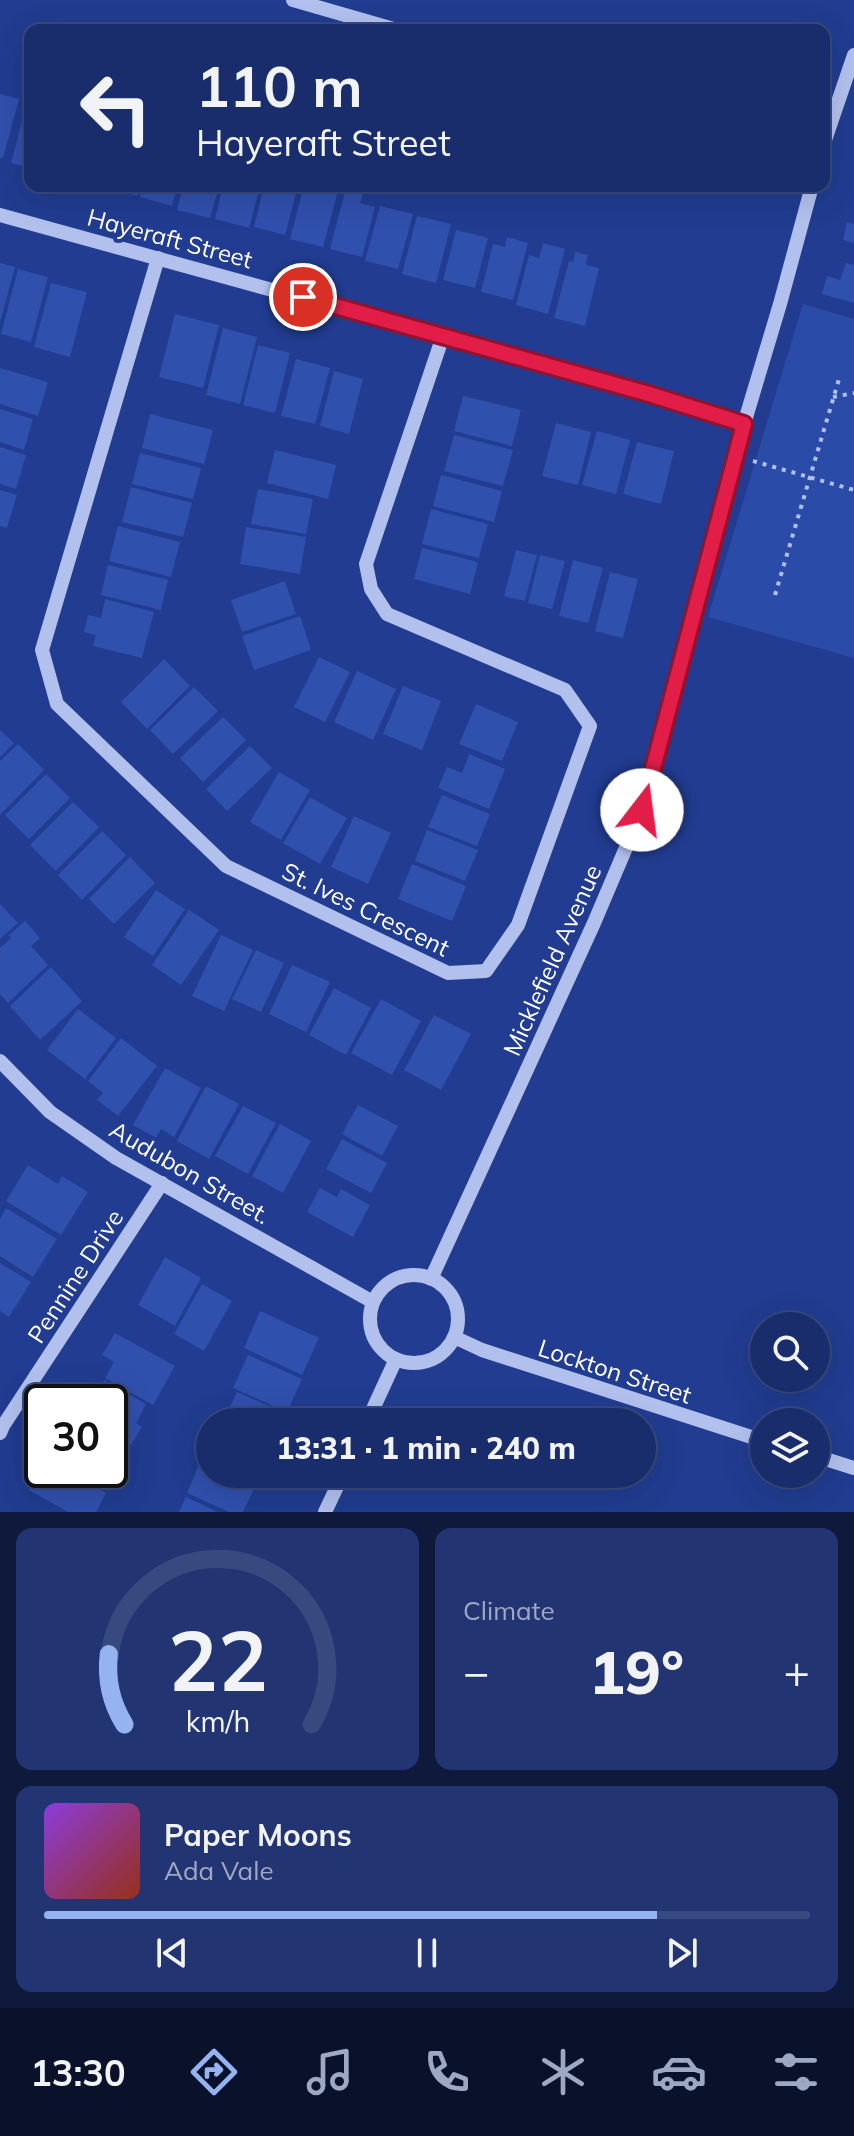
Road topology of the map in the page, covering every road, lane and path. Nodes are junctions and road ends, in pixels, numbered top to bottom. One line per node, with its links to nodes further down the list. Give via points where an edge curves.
1 (293, 0): 2 (street)
2 (376, 24)
3 (854, 55): 4 (street)
4 (830, 125)
5 (810, 192): 12 (street, Micklefield Avenue)
6 (0, 215): 7 (street, Hayeraft Street)
7 (158, 258): 8 (street, Hayeraft Street); 8 (street, St. Ives Crescent, via 42,650 57,704 226,866 448,973 486,971 518,925 590,726 565,690 387,614 371,589 366,564)
8 (443, 336): 12 (street, Hayeraft Street)
9 (839, 379): 11 (path)
10 (854, 393): 11 (path)
11 (833, 397): 14 (path)
12 (744, 424): 13 (street, Micklefield Avenue)
13 (735, 456): 14 (path); 19 (street, Micklefield Avenue, via 642,810)
14 (810, 478): 15 (path); 16 (path)
15 (854, 490)
16 (775, 595)
17 (0, 1061): 18 (street, Audubon Street., via 50,1112)
18 (162, 1183): 20 (street, Audubon Street.); 24 (street, Pennine Drive)
19 (431, 1279): 20 (street, via 401,1277); 21 (street, via 454,1301)
20 (373, 1302): 22 (street, via 374,1338)
21 (454, 1337): 22 (street, via 427,1361); 25 (street, Lockton Street)
22 (396, 1359): 23 (street)
23 (373, 1408)
24 (1, 1427)
25 (750, 1436)
26 (830, 1460): 27 (street)
27 (854, 1468)
28 (336, 1488): 29 (street)
29 (325, 1512)

